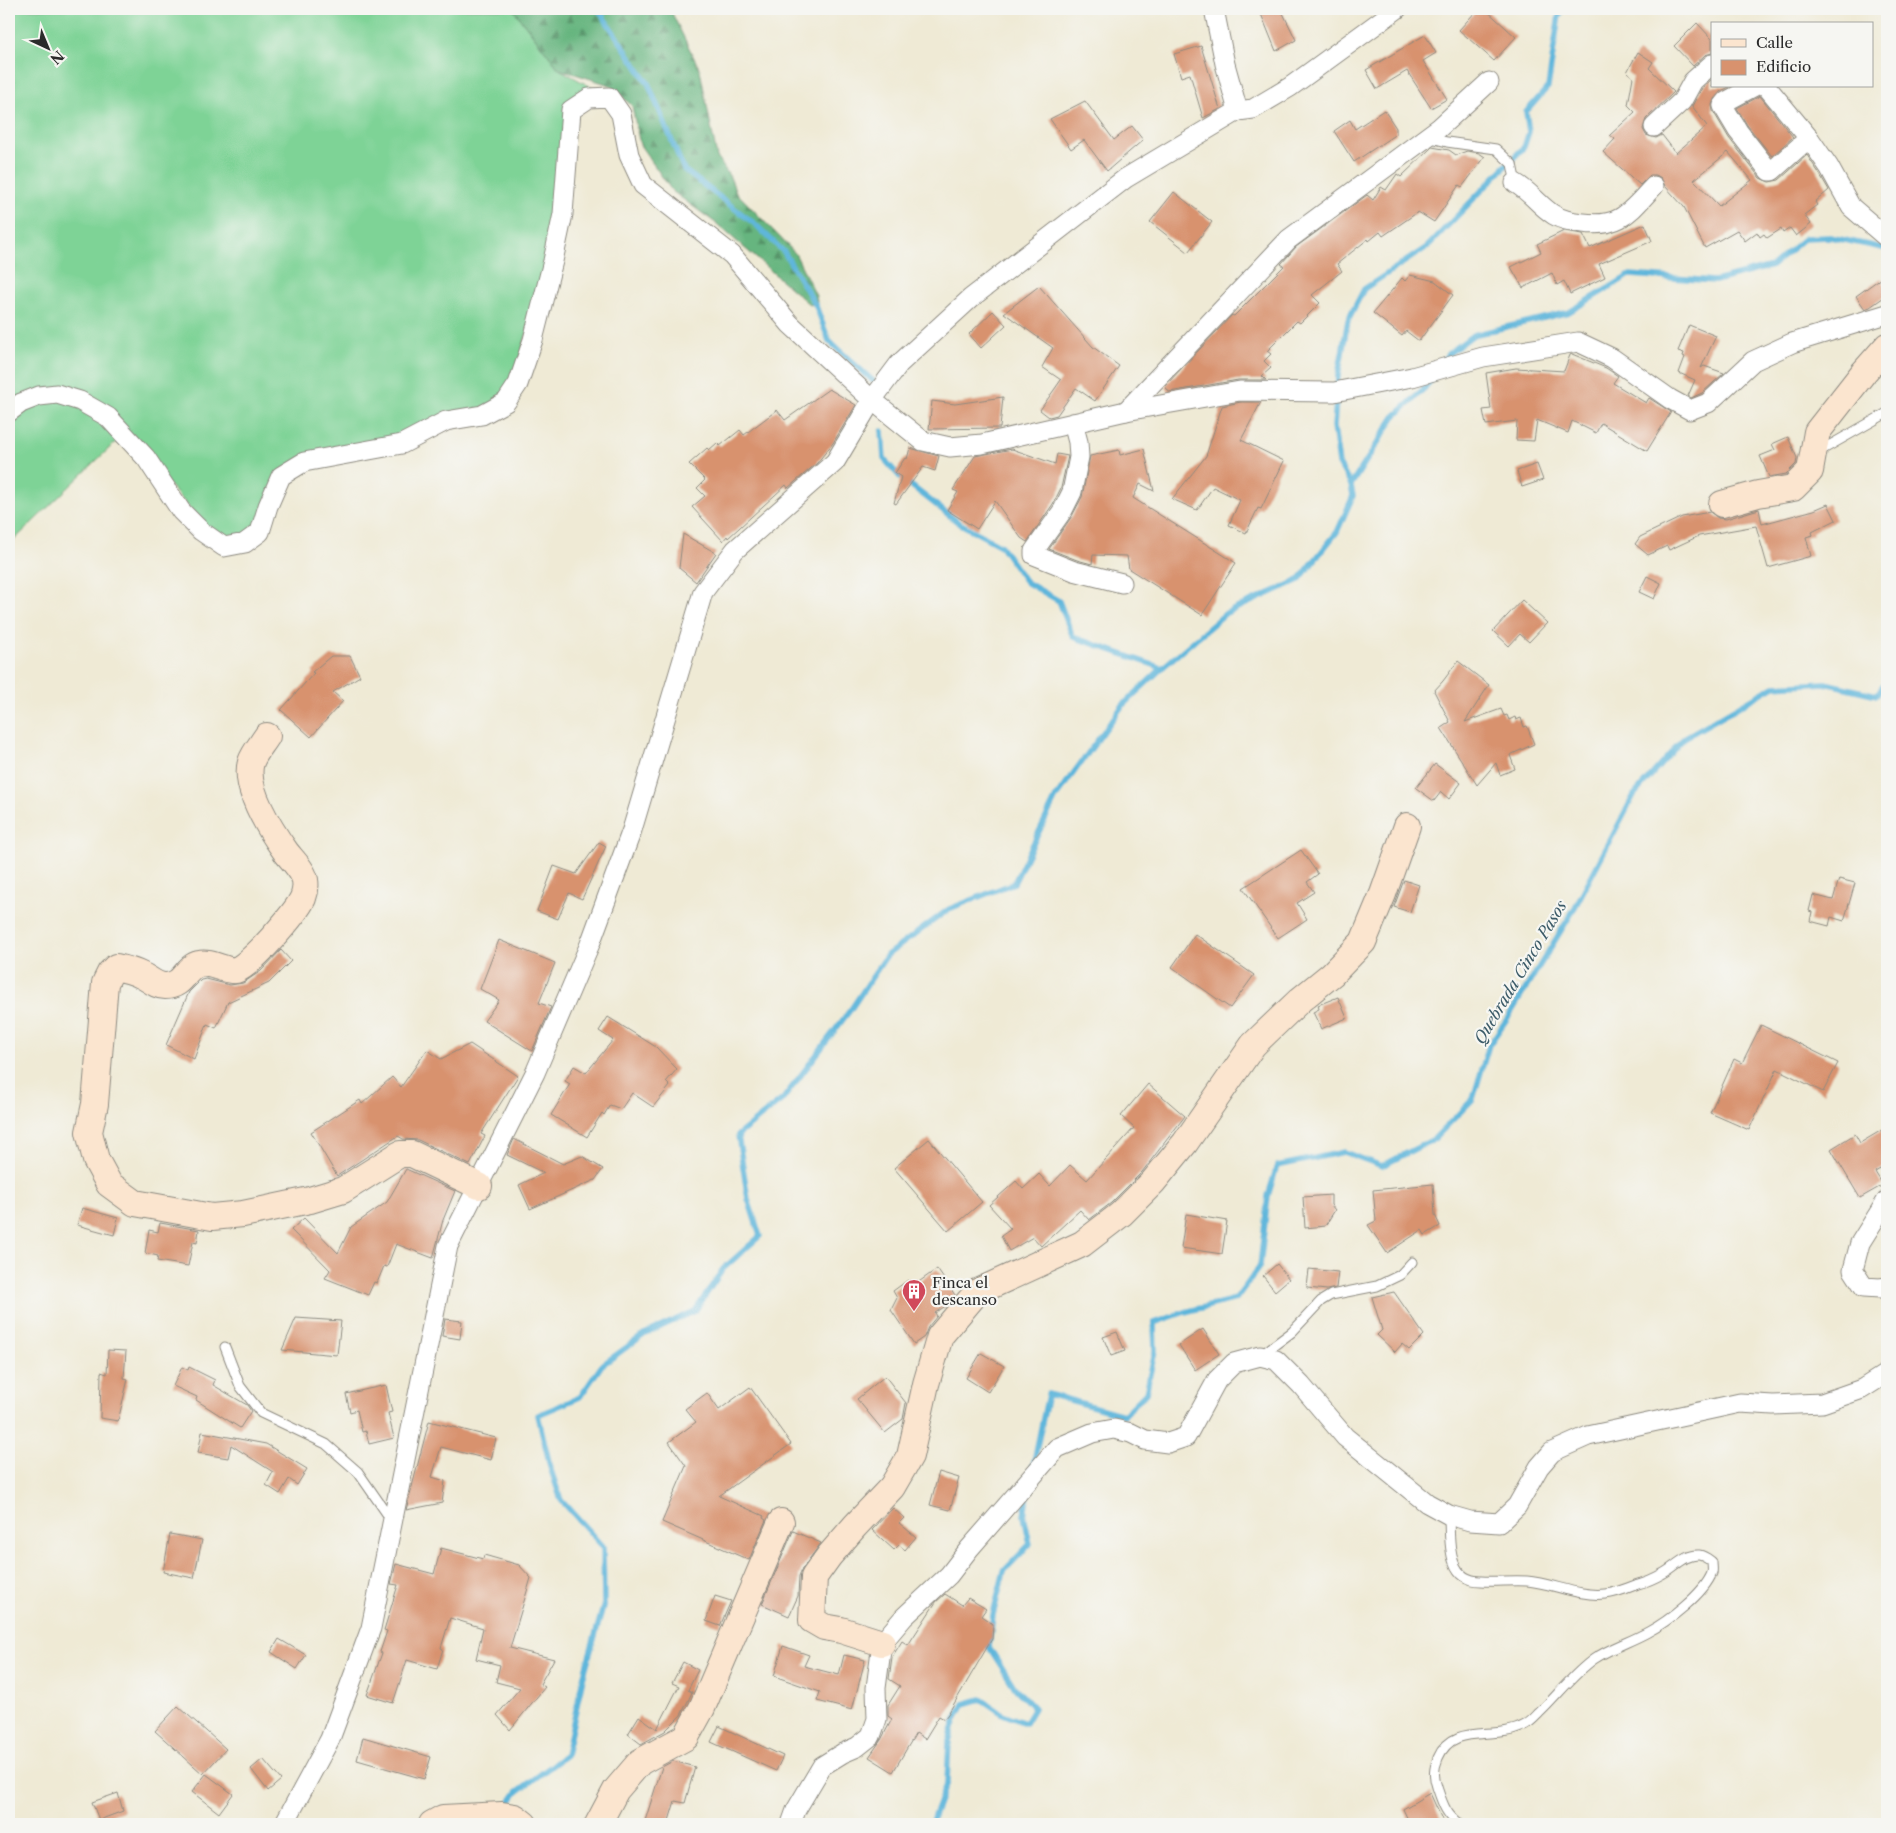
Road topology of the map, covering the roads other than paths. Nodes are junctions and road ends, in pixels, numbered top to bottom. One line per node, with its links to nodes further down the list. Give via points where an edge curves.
1 (1214, 9): 7 (street)
2 (1397, 9): 7 (street, via 1290,87 1253,109)
3 (1711, 65): 8 (street, via 1692,81 1682,101)
4 (1489, 82): 9 (street)
5 (1751, 88): 10 (street, via 1722,106 1769,171)
6 (1768, 88): 10 (street)
7 (1238, 111): 17 (street, via 1126,178 971,298 899,364)
8 (1654, 127)
9 (1427, 137): 11 (lane, via 1496,149 1512,164); 19 (street, via 1289,239)
10 (1809, 138): 14 (street, via 1851,206)
11 (1515, 183): 12 (street, via 1554,215 1570,221 1597,224 1610,223 1627,214); 13 (lane)
12 (1654, 186)
13 (1540, 211)
14 (1887, 238)
15 (1887, 314): 19 (street, via 1792,343 1753,361 1708,403 1690,410 1612,358 1578,342 1483,356 1412,377 1337,391 1240,391)
16 (1887, 346): 22 (street, via 1817,432)
17 (872, 400): 18 (street, via 790,324 732,255 643,185 629,155 621,114 609,97 589,98 571,110 563,214 553,261 533,340 518,384 506,402 482,414 446,421 402,444 304,462 281,476 260,532 245,543 224,547 201,531 181,511 146,458 108,417 80,401 57,394 39,396 20,403); 21 (street, via 923,441 950,447 982,444); 27 (street, via 835,462 735,550 703,592 632,830 596,927 535,1073)
18 (9, 412)
19 (1126, 412): 21 (street)
20 (1887, 413): 22 (lane)
21 (1073, 423): 24 (street, via 1079,457 1072,492 1034,555 1074,571)
22 (1813, 455): 23 (street, via 1810,471 1793,488)
23 (1722, 504)
24 (1122, 583)
25 (267, 736): 27 (street, via 251,762 250,778 256,800 275,838 305,878 303,897 295,911 251,961 237,969 200,963 192,966 175,984 166,986 127,969 116,967 110,973 106,983 95,1104 89,1132 96,1160 110,1184 135,1202 212,1217 252,1212 343,1190 400,1154 412,1154)
26 (1407, 826): 39 (street, via 1363,942 1253,1045 1185,1143 1153,1182 1082,1244 977,1292 940,1336 910,1456 892,1487 814,1576 812,1620 824,1627)
27 (478, 1186): 37 (street, via 448,1246)
28 (1887, 1200): 30 (street, via 1860,1243 1853,1270 1864,1286)
29 (1412, 1262): 32 (lane, via 1400,1275 1377,1286 1326,1298 1292,1332)
30 (1887, 1287)
31 (225, 1347): 37 (lane, via 240,1386 261,1413 326,1444 358,1472)
32 (1260, 1356): 36 (street, via 1276,1360 1345,1437 1427,1503); 39 (street, via 1234,1363 1217,1380 1186,1438 1168,1443 1145,1440 1114,1429 1092,1433 1057,1448 949,1575 904,1617)
33 (1887, 1373): 35 (street)
34 (1887, 1384): 35 (street)
35 (1862, 1389): 36 (street, via 1822,1403 1740,1403 1588,1436 1552,1452 1539,1467 1517,1506 1499,1523)
36 (1449, 1516): 45 (lane, via 1453,1564 1470,1580 1516,1580 1604,1594 1646,1582 1688,1557 1705,1556 1712,1562 1713,1572 1704,1587 1666,1620 1594,1659 1527,1724 1508,1732 1460,1735 1451,1740 1442,1749 1433,1776 1445,1809 1452,1820)
37 (392, 1521): 40 (street, via 371,1628 330,1739)
38 (781, 1522): 43 (street, via 702,1708 686,1737 640,1762 616,1790)
39 (882, 1643): 44 (street, via 876,1688 877,1719 871,1736 822,1766)
40 (284, 1824)
41 (432, 1824): 42 (street, via 443,1818 502,1815 515,1817)
42 (524, 1824)
43 (598, 1824)
44 (791, 1824)
45 (1460, 1824)

